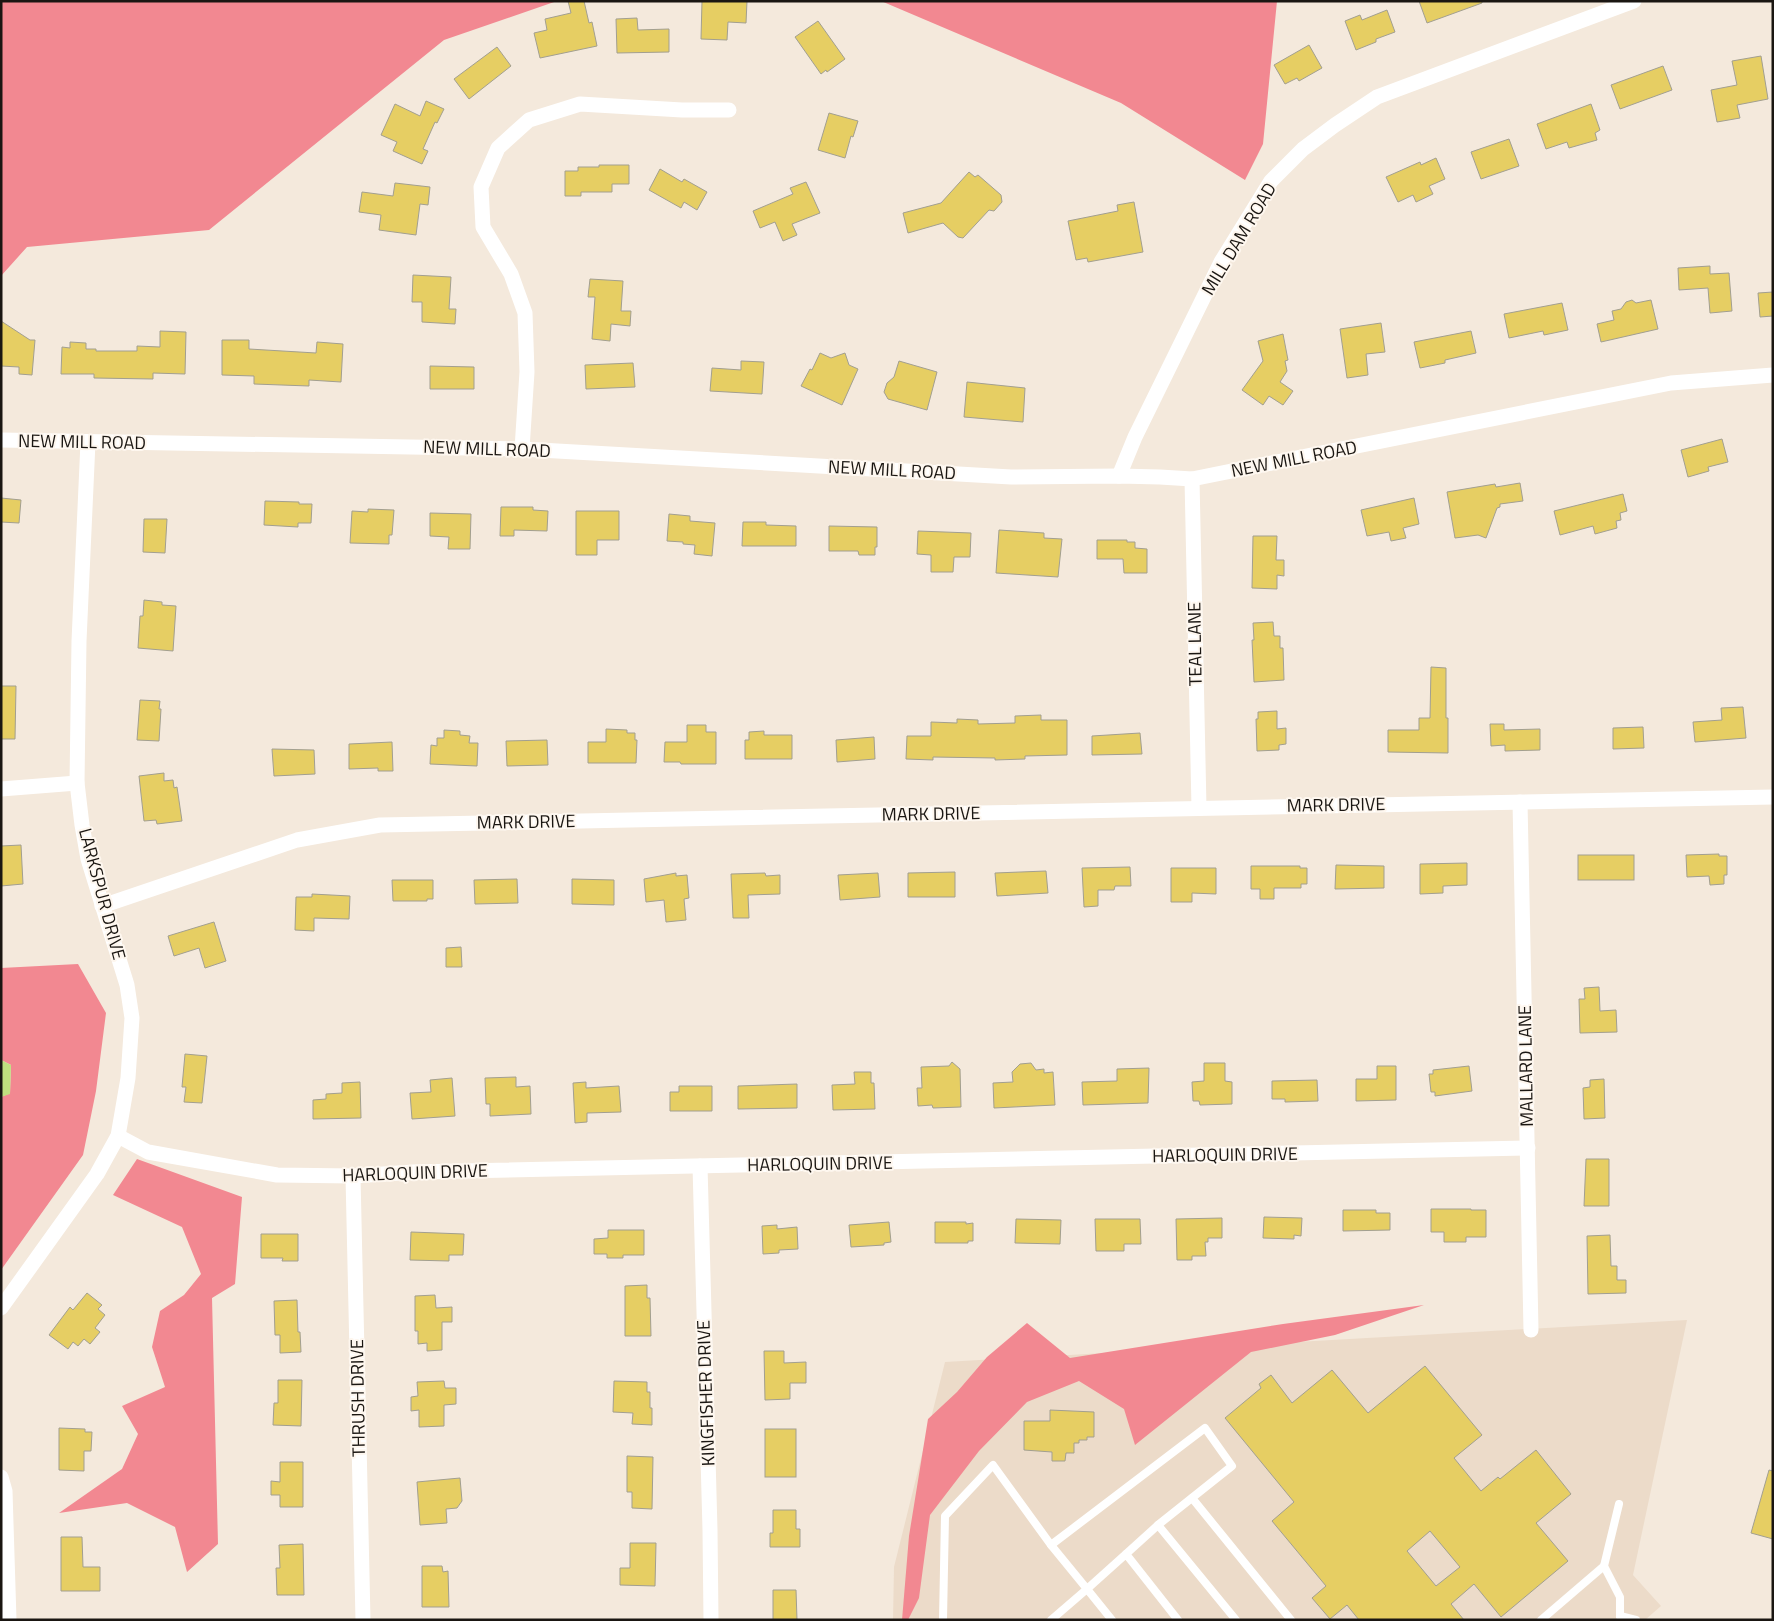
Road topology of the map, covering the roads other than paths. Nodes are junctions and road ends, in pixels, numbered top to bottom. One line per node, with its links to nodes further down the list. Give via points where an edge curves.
1 (1634, 1): 7 (street, MILL DAM ROAD, via 1377,97 1303,149 1271,181 1221,262)
2 (729, 110): 6 (street, via 580,104 529,120 498,148 480,187 483,227 511,274 525,313 527,372)
3 (1773, 376): 8 (street, NEW MILL ROAD, via 1671,383)
4 (1, 440): 5 (street, NEW MILL ROAD)
5 (88, 442): 6 (street, NEW MILL ROAD); 9 (street, LARKSPUR DRIVE, via 79,641)
6 (522, 449): 7 (street, NEW MILL ROAD, via 1010,477)
7 (1118, 476): 8 (street, NEW MILL ROAD)
8 (1192, 480): 13 (street, TEAL LANE)
9 (77, 783): 10 (street); 14 (street, LARKSPUR DRIVE, via 88,859)
10 (1, 789)
11 (1773, 797): 12 (street, MARK DRIVE)
12 (1520, 802): 13 (street, MARK DRIVE); 16 (street, MALLARD LANE)
13 (1199, 808): 14 (street, MARK DRIVE, via 380,825 297,840)
14 (102, 906): 15 (street, LARKSPUR DRIVE, via 127,985 132,1018 128,1078)
15 (118, 1136): 18 (street, HARLOQUIN DRIVE, via 148,1152 276,1175); 19 (street, LARKSPUR DRIVE, via 97,1174)
16 (1528, 1148): 17 (street, HARLOQUIN DRIVE); 20 (street, MALLARD LANE)
17 (700, 1166): 18 (street, HARLOQUIN DRIVE); 32 (street, KINGFISHER DRIVE)
18 (353, 1176): 31 (street, THRUSH DRIVE)
19 (1, 1308)
20 (1531, 1330)
21 (1, 1477): 30 (street, via 5,1491)
22 (1192, 1498): 24 (lane); 25 (lane, via 1232,1466 1205,1428); 38 (lane)
23 (1619, 1504): 27 (lane)
24 (1158, 1526): 26 (lane); 37 (lane)
25 (1051, 1545): 28 (lane); 33 (lane, via 993,1465 945,1516)
26 (1126, 1554): 28 (lane); 36 (lane)
27 (1604, 1566): 29 (lane, via 1620,1597); 39 (lane)
28 (1087, 1589): 34 (lane); 35 (lane)
29 (1618, 1618): 40 (lane)
30 (9, 1620)
31 (363, 1620)
32 (711, 1620)
33 (943, 1620)
34 (1051, 1620)
35 (1112, 1620)
36 (1178, 1620)
37 (1236, 1620)
38 (1292, 1620)
39 (1541, 1620)
40 (1636, 1620)

